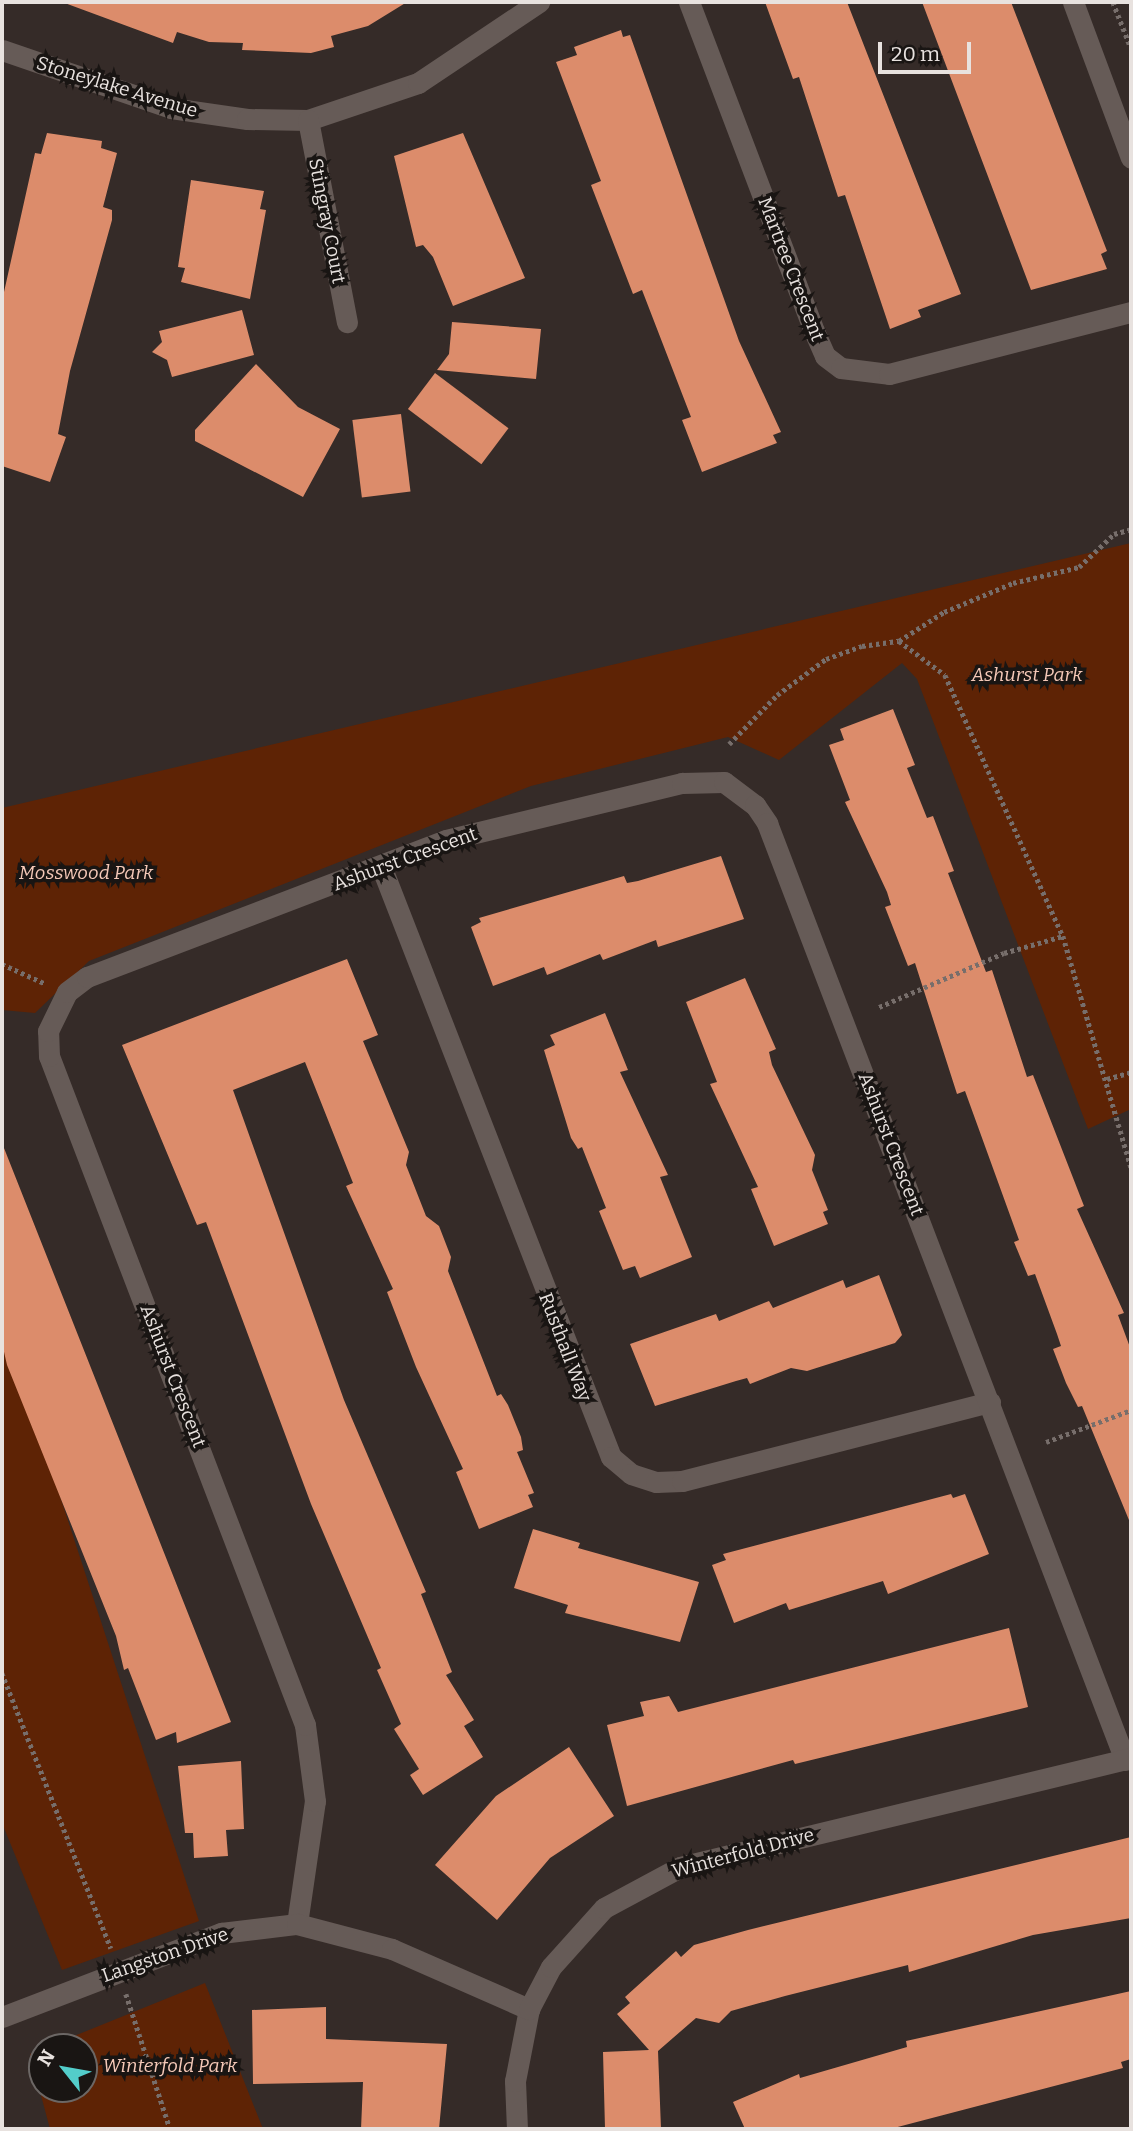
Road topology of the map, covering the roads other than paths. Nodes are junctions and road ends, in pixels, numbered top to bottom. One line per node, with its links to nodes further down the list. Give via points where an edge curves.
1 (539, 2): 5 (street, Stoneylake Avenue, via 418,83)
2 (689, 2): 7 (street, Martree Crescent, via 814,331 825,356 841,368 889,374)
3 (1073, 2): 6 (street)
4 (2, 50): 5 (street, Stoneylake Avenue, via 171,108 247,119)
5 (308, 120): 8 (street, Stingray Court)
6 (1131, 158)
7 (1131, 312)
8 (347, 323)
9 (381, 866): 10 (street, Rusthall Way, via 611,1457 631,1474 656,1482 682,1481); 10 (street, Ashurst Crescent, via 446,840 681,783 704,779 739,789 767,823); 12 (street, Ashurst Crescent, via 87,977 67,992 48,1031 48,1056 305,1725 315,1801)
10 (990, 1402): 11 (street, Ashurst Crescent)
11 (1128, 1759): 13 (street, Winterfold Drive, via 680,1867 604,1908 551,1967)
12 (297, 1924): 13 (street, Langston Drive, via 392,1949); 14 (street, Langston Drive, via 221,1933)
13 (529, 2009): 15 (street, Winterfold Drive, via 515,2081)
14 (2, 2017)
15 (517, 2129)

